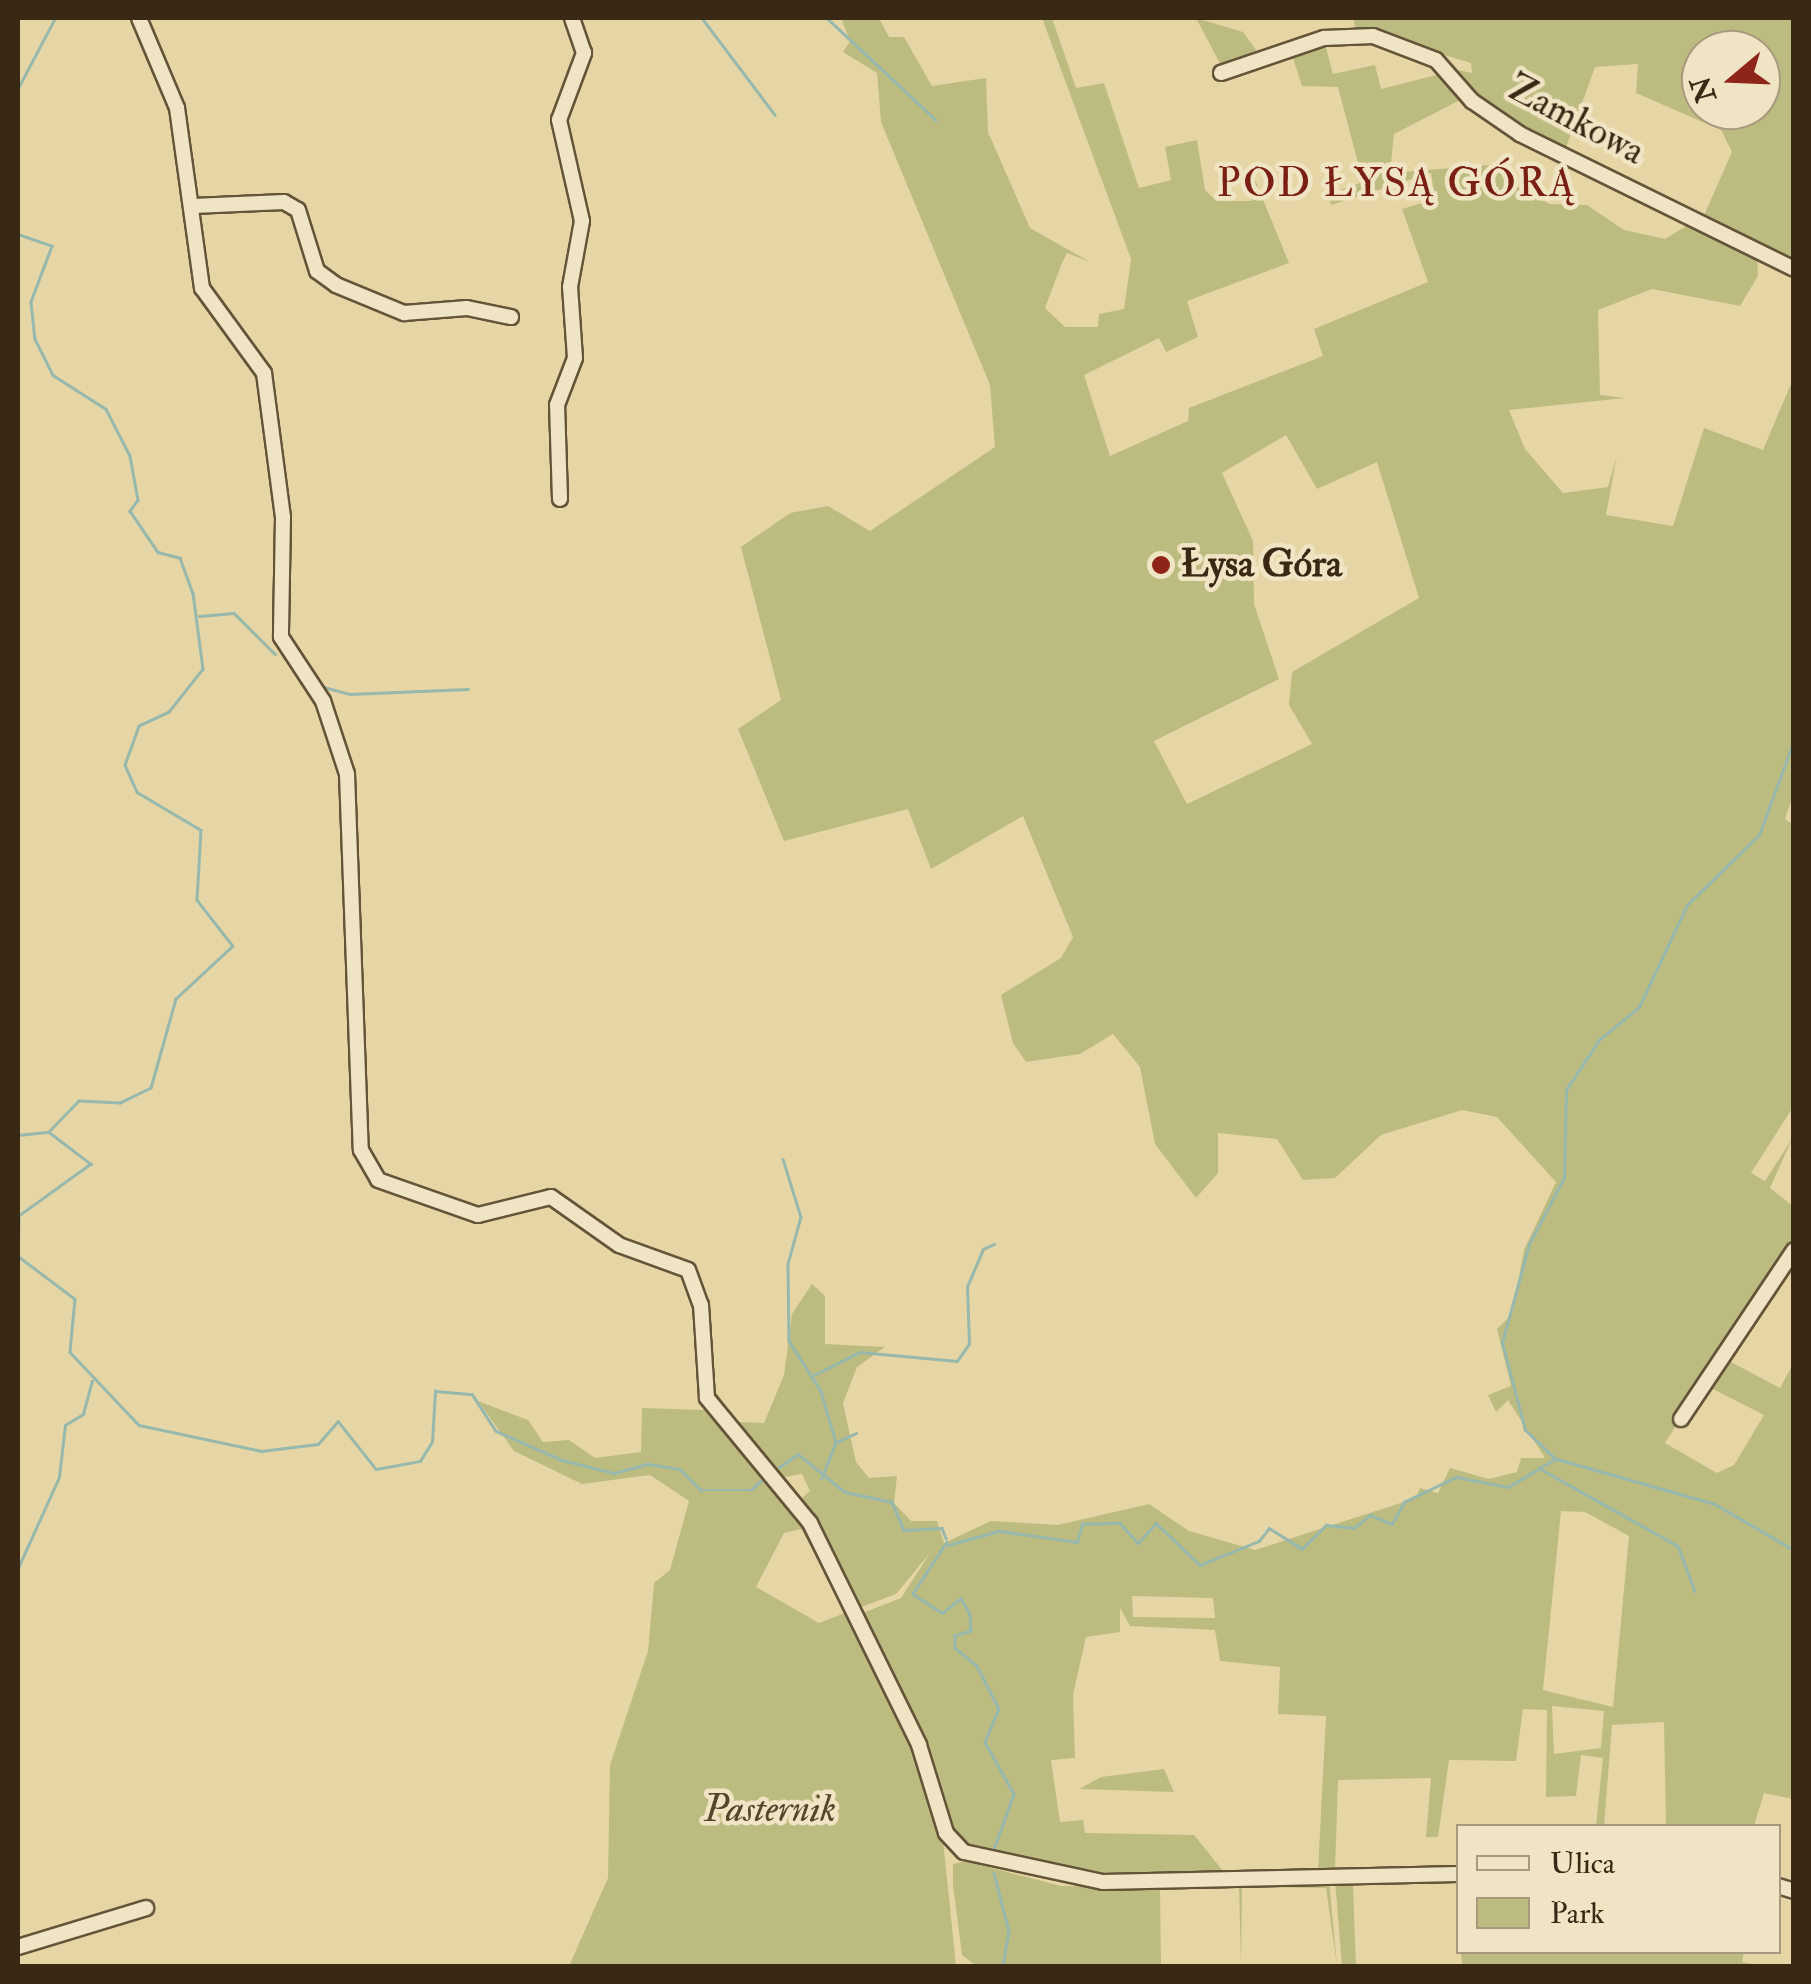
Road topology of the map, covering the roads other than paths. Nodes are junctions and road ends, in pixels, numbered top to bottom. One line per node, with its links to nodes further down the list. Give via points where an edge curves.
1 (139, 18): 4 (street, via 172,89)
2 (572, 18): 7 (street, via 584,53 559,120 582,221 570,287 575,358 557,405)
3 (1221, 73): 5 (street, Zamkowa, via 1324,38 1373,36 1436,60 1472,101 1520,134)
4 (193, 206): 6 (street, via 284,202 298,210 317,271 336,285 404,313 467,308); 10 (street, via 202,288 264,373 283,516 281,637 323,701 347,774 361,1150 378,1180 478,1215 551,1197 618,1245 688,1270 701,1306 707,1398 810,1523 919,1745 946,1833 964,1852 1038,1875 1103,1882)
5 (1794, 270)
6 (511, 318)
7 (560, 499)
8 (1794, 1250): 9 (street)
9 (1681, 1419)
10 (1456, 1874)
11 (146, 1908): 12 (street)
12 (18, 1947)

